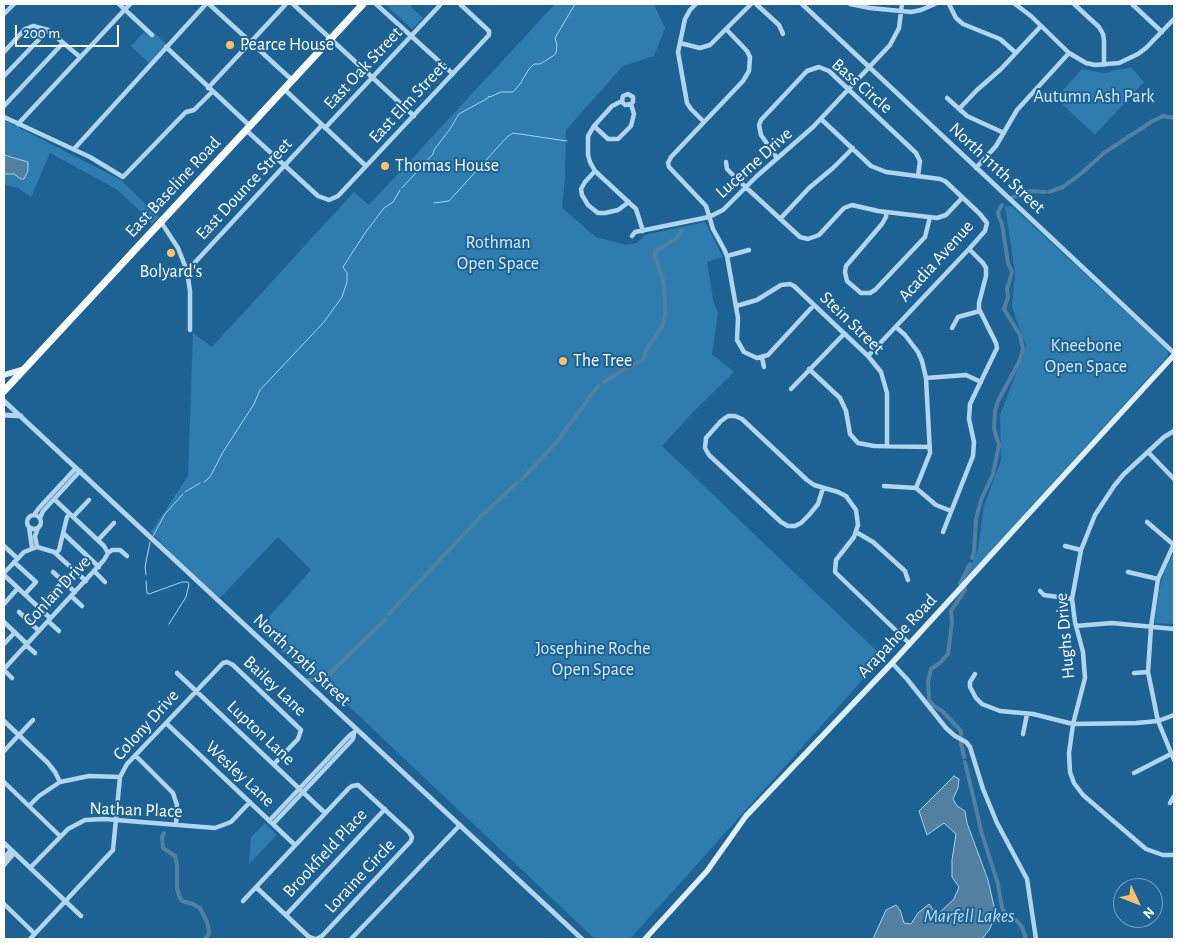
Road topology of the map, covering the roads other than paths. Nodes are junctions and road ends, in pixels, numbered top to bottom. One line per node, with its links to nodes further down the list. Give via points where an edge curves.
1 (14, 4): 24 (street)
2 (119, 4): 22 (street)
3 (130, 4): 22 (street)
4 (208, 4): 34 (street); 37 (street)
5 (286, 4): 34 (street)
6 (293, 4): 33 (street)
7 (363, 4): 33 (main road, East Baseline Road)
8 (376, 4): 32 (street)
9 (441, 4): 32 (street, East Oak Street)
10 (460, 4): 44 (street, East Elm Street, via 490,33)
11 (696, 4): 35 (street, via 687,15)
12 (751, 4): 27 (street)
13 (756, 4): 30 (street, via 779,25)
14 (802, 4): 43 (street, North 111th Street)
15 (850, 4): 23 (street)
16 (902, 4): 23 (street, Lucerne Drive)
17 (935, 4): 23 (street, via 921,10)
18 (949, 4): 39 (street, via 963,24 1000,39)
19 (1015, 4): 26 (street)
20 (1074, 4): 42 (street, via 1099,27 1104,40)
21 (1132, 4): 29 (street)
22 (125, 10): 31 (street); 41 (street)
23 (901, 11): 43 (street, Lucerne Drive, via 895,38)
24 (4, 14)
25 (1174, 19): 29 (street)
26 (1041, 26): 39 (street); 40 (street)
27 (726, 29): 35 (street, via 706,47); 60 (street, via 747,51 749,71)
28 (48, 30): 36 (street); 38 (street, via 33,26 26,29); 45 (street)
29 (1162, 32): 42 (street, via 1138,54 1119,63)
30 (782, 34)
31 (152, 35)
32 (411, 36): 44 (street); 46 (street, East Oak Street)
33 (330, 39): 46 (street); 47 (main road, East Baseline Road)
34 (250, 42): 47 (street); 48 (street)
35 (680, 43): 60 (street, via 678,52 686,103)
36 (62, 44): 41 (street); 55 (street)
37 (166, 48): 48 (street); 67 (street)
38 (4, 52)
39 (1016, 53): 56 (street)
40 (1069, 53): 42 (street, via 1086,63); 65 (street, via 1018,110)
41 (80, 57): 61 (street)
42 (1104, 65)
43 (869, 67): 50 (street, Lucerne Drive); 72 (street, North 111th Street)
44 (453, 74): 57 (street, East Elm Street)
45 (4, 76)
46 (371, 78): 57 (street); 63 (street, East Oak Street)
47 (292, 80): 49 (main road, East Baseline Road)
48 (208, 88): 51 (street)
49 (284, 89): 63 (street); 64 (main road, East Baseline Road)
50 (848, 89): 59 (street, Lucerne Drive); 68 (street, Bass Circle, via 824,68 807,71 759,125 761,136); 74 (street, Bass Circle, via 916,153 920,160)
51 (213, 92): 64 (street); 67 (street, via 194,110 186,112 126,176)
52 (947, 98): 56 (street)
53 (622, 101): 54 (street, via 626,105); 54 (street, via 628,94 633,96); 62 (street, via 612,106)
54 (631, 104): 62 (street, via 633,121 618,139 608,139)
55 (4, 106)
56 (959, 109): 65 (street)
57 (414, 116): 71 (street, East Elm Street)
58 (4, 117): 61 (street)
59 (821, 119): 66 (street, Acadia Avenue); 68 (street, Lucerne Drive)
60 (704, 122): 79 (street, via 668,163 671,171 702,200)
61 (18, 124): 67 (street)
62 (594, 126): 73 (street, via 587,146)
63 (324, 127): 70 (street, East Dounce Street); 71 (street)
64 (248, 128): 70 (street); 82 (main road, East Baseline Road)
65 (1004, 134): 72 (street)
66 (853, 148): 74 (street, Acadia Avenue, via 878,170); 81 (street)
67 (74, 149)
68 (777, 158): 75 (street, Lucerne Drive)
69 (726, 162): 75 (street, via 727,169)
70 (285, 165): 71 (street, East Elm Street, via 324,199 333,199); 88 (street, East Dounce Street)
71 (366, 166)
72 (976, 168): 96 (street, North 111th Street)
73 (595, 171): 77 (street); 77 (street, via 581,189 588,205 598,213 605,213 621,209)
74 (918, 176): 76 (street, Acadia Avenue, via 940,179)
75 (746, 187): 79 (street, Lucerne Drive, via 723,210); 81 (street)
76 (962, 198): 80 (street, via 946,214); 85 (street, Acadia Avenue, via 987,222 985,231)
77 (629, 202): 83 (street, via 636,209)
78 (886, 212): 80 (street); 80 (street, via 882,224 846,266 847,281 862,292 875,290 925,237); 81 (street, via 858,205 847,206 819,235 808,239 800,237)
79 (709, 217): 83 (street, Lucerne Drive); 87 (street)
80 (930, 217)
81 (780, 219)
82 (161, 222): 88 (street, via 178,248); 100 (main road, East Baseline Road)
83 (643, 231): 84 (street, Lucerne Drive)
84 (632, 236)
85 (969, 249): 91 (street, via 983,262 986,272); 92 (street, Acadia Avenue)
86 (750, 250): 87 (street)
87 (727, 256): 90 (street)
88 (187, 271): 94 (street)
89 (814, 305): 90 (street, Stein Street, via 794,286 785,284 757,300); 95 (street, Stein Street); 98 (street)
90 (736, 306): 98 (street, via 740,346 747,355)
91 (980, 311): 93 (street, via 958,318); 104 (street, via 997,348)
92 (896, 327): 97 (street, Acadia Avenue); 103 (street, via 918,352)
93 (952, 328)
94 (190, 330)
95 (844, 334): 97 (street, Stein Street); 101 (street)
96 (1174, 354): 173 (main road, Arapahoe Road)
97 (868, 356): 113 (street, Stein Street, via 885,383)
98 (762, 358): 99 (street)
99 (764, 367)
100 (24, 369): 102 (main road); 106 (main road, East Baseline Road)
101 (809, 369): 105 (street); 108 (street)
102 (4, 375)
103 (926, 378): 104 (street, via 966,375); 114 (street)
104 (980, 382): 123 (street, via 969,410 973,456)
105 (791, 389)
106 (4, 391)
107 (845, 393): 108 (street)
108 (840, 398): 113 (street, via 854,439 866,446)
109 (4, 400): 111 (street, North 119th Street)
110 (4, 415): 111 (street)
111 (21, 416): 116 (street, North 119th Street)
112 (1174, 431): 115 (street, Hughs Drive)
113 (887, 446): 114 (street)
114 (930, 447): 120 (street)
115 (1148, 452): 117 (street); 139 (street, Hughs Drive, via 1124,474 1105,498)
116 (78, 470): 121 (street); 124 (street); 191 (street, North 119th Street)
117 (1174, 479)
118 (884, 486): 120 (street)
119 (823, 488): 119 (street, via 807,480 735,416 721,421 706,438 705,448 709,455 788,526 801,523 809,515 818,504); 131 (street, via 846,496 852,503 857,517)
120 (916, 488): 123 (street, via 936,505)
121 (54, 499): 125 (street); 126 (street)
122 (89, 500): 125 (street)
123 (951, 511): 132 (street)
124 (34, 515): 126 (street); 129 (street, via 29,518)
125 (71, 516): 133 (street, via 67,517); 134 (street)
126 (40, 518): 130 (street)
127 (1147, 522): 135 (street)
128 (114, 523): 134 (street)
129 (28, 526): 130 (street); 138 (street)
130 (38, 528): 138 (street)
131 (856, 532): 151 (street, via 874,542); 173 (street, via 836,560 836,572)
132 (943, 532)
133 (62, 533): 141 (street); 144 (street)
134 (98, 540): 140 (street)
135 (1174, 544): 149 (street)
136 (4, 546): 143 (street)
137 (1065, 546): 139 (street)
138 (34, 548): 141 (street, via 48,549); 143 (street)
139 (1081, 550): 158 (street, Hughs Drive)
140 (108, 553): 142 (street, via 120,550); 144 (street, Conlan Drive)
141 (56, 554): 150 (street)
142 (127, 556)
143 (15, 560): 148 (street); 156 (street, via 36,582)
144 (99, 566): 145 (street, Conlan Drive)
145 (94, 571): 150 (street, Conlan Drive); 153 (street)
146 (52, 572): 152 (street)
147 (1128, 572): 149 (street)
148 (4, 574): 154 (street)
149 (1158, 578): 166 (street)
150 (86, 580): 157 (street, Conlan Drive)
151 (908, 580)
152 (63, 581): 157 (street); 161 (street)
153 (105, 582)
154 (18, 588): 156 (street); 159 (street)
155 (1040, 591): 158 (street, via 1044,595)
156 (25, 594): 161 (street)
157 (73, 594): 160 (street); 163 (street, Conlan Drive)
158 (1072, 599): 165 (street, Hughs Drive)
159 (5, 601)
160 (82, 606)
161 (39, 608): 163 (street)
162 (19, 612): 168 (street)
163 (49, 620): 168 (street, Conlan Drive); 169 (street)
164 (4, 622): 170 (street)
165 (1076, 626): 166 (street, via 1112,623); 190 (street, Hughs Drive, via 1085,678)
166 (1150, 627): 167 (street); 178 (street)
167 (1174, 629)
168 (39, 631): 172 (street, Conlan Drive)
169 (59, 631)
170 (15, 632): 171 (street); 172 (street)
171 (4, 644)
172 (26, 644): 174 (street); 177 (street, Conlan Drive)
173 (910, 644): 176 (main road, Arapahoe Road)
174 (35, 653)
175 (227, 662): 183 (street, Colony Drive); 198 (street, Bailey Lane, via 299,727 298,739)
176 (892, 664): 233 (main road, Arapahoe Road, via 746,816 703,876); 234 (street, via 946,728 970,747 996,823 1027,879)
177 (4, 670): 182 (street)
178 (1148, 672): 181 (street); 188 (street)
179 (177, 674): 183 (street, Lupton Lane)
180 (975, 674): 184 (street, via 970,687 982,704)
181 (1134, 674)
182 (12, 678)
183 (196, 691): 189 (street, Colony Drive); 198 (street, Lupton Lane)
184 (1027, 714): 190 (street); 192 (street)
185 (1174, 715): 188 (street)
186 (33, 720): 193 (street)
187 (4, 721): 193 (street)
188 (1158, 721): 190 (street); 195 (street)
189 (166, 723): 196 (street, Colony Drive); 205 (street, Wesley Lane)
190 (1073, 724): 218 (street, Hughs Drive, via 1069,763 1078,789 1146,849 1163,855)
191 (356, 732): 203 (street); 213 (street, North 119th Street)
192 (1023, 734)
193 (19, 735): 194 (street); 202 (street, via 48,763)
194 (4, 751)
195 (1171, 754): 197 (street); 199 (street)
196 (136, 756): 200 (street, Colony Drive); 212 (street, via 173,793 177,805)
197 (1174, 760)
198 (274, 764): 203 (street, Lupton Lane)
199 (1134, 773)
200 (120, 777): 202 (street, via 89,776); 210 (street, Colony Drive)
201 (4, 782): 207 (street)
202 (60, 782): 207 (street)
203 (301, 790): 209 (street, Lupton Lane); 211 (street)
204 (1174, 796): 206 (street)
205 (250, 802): 211 (street, Wesley Lane); 212 (street, Nathan Place, via 231,822 220,827)
206 (1170, 803)
207 (29, 806): 214 (street)
208 (385, 809): 209 (street, Loraine Circle, via 355,785); 226 (street, Brookfield Place); 230 (street, Loraine Circle, via 409,832 411,841)
209 (325, 813): 216 (street, Loraine Circle)
210 (116, 820): 212 (street, Nathan Place); 214 (street, Nathan Place, via 85,820); 223 (street, Colony Drive, via 112,850)
211 (271, 822): 216 (street, Wesley Lane)
212 (176, 825)
213 (460, 825): 231 (street); 232 (street, North 119th Street)
214 (60, 836): 221 (street, Nathan Place)
215 (4, 843): 217 (street)
216 (295, 845): 222 (street, Loraine Circle)
217 (13, 852): 219 (street); 220 (street); 221 (street)
218 (1174, 854)
219 (4, 858)
220 (4, 865)
221 (30, 868): 223 (street)
222 (256, 887): 224 (street, Loraine Circle); 226 (street, Loraine Circle)
223 (66, 902): 227 (street); 228 (street, Colony Drive)
224 (243, 902)
225 (4, 904): 228 (street)
226 (286, 915): 230 (street, Loraine Circle)
227 (81, 916)
228 (35, 934): 229 (street, Colony Drive)
229 (30, 939)
230 (316, 939)
231 (351, 939)
232 (582, 939)
233 (645, 939)
234 (1036, 939)

